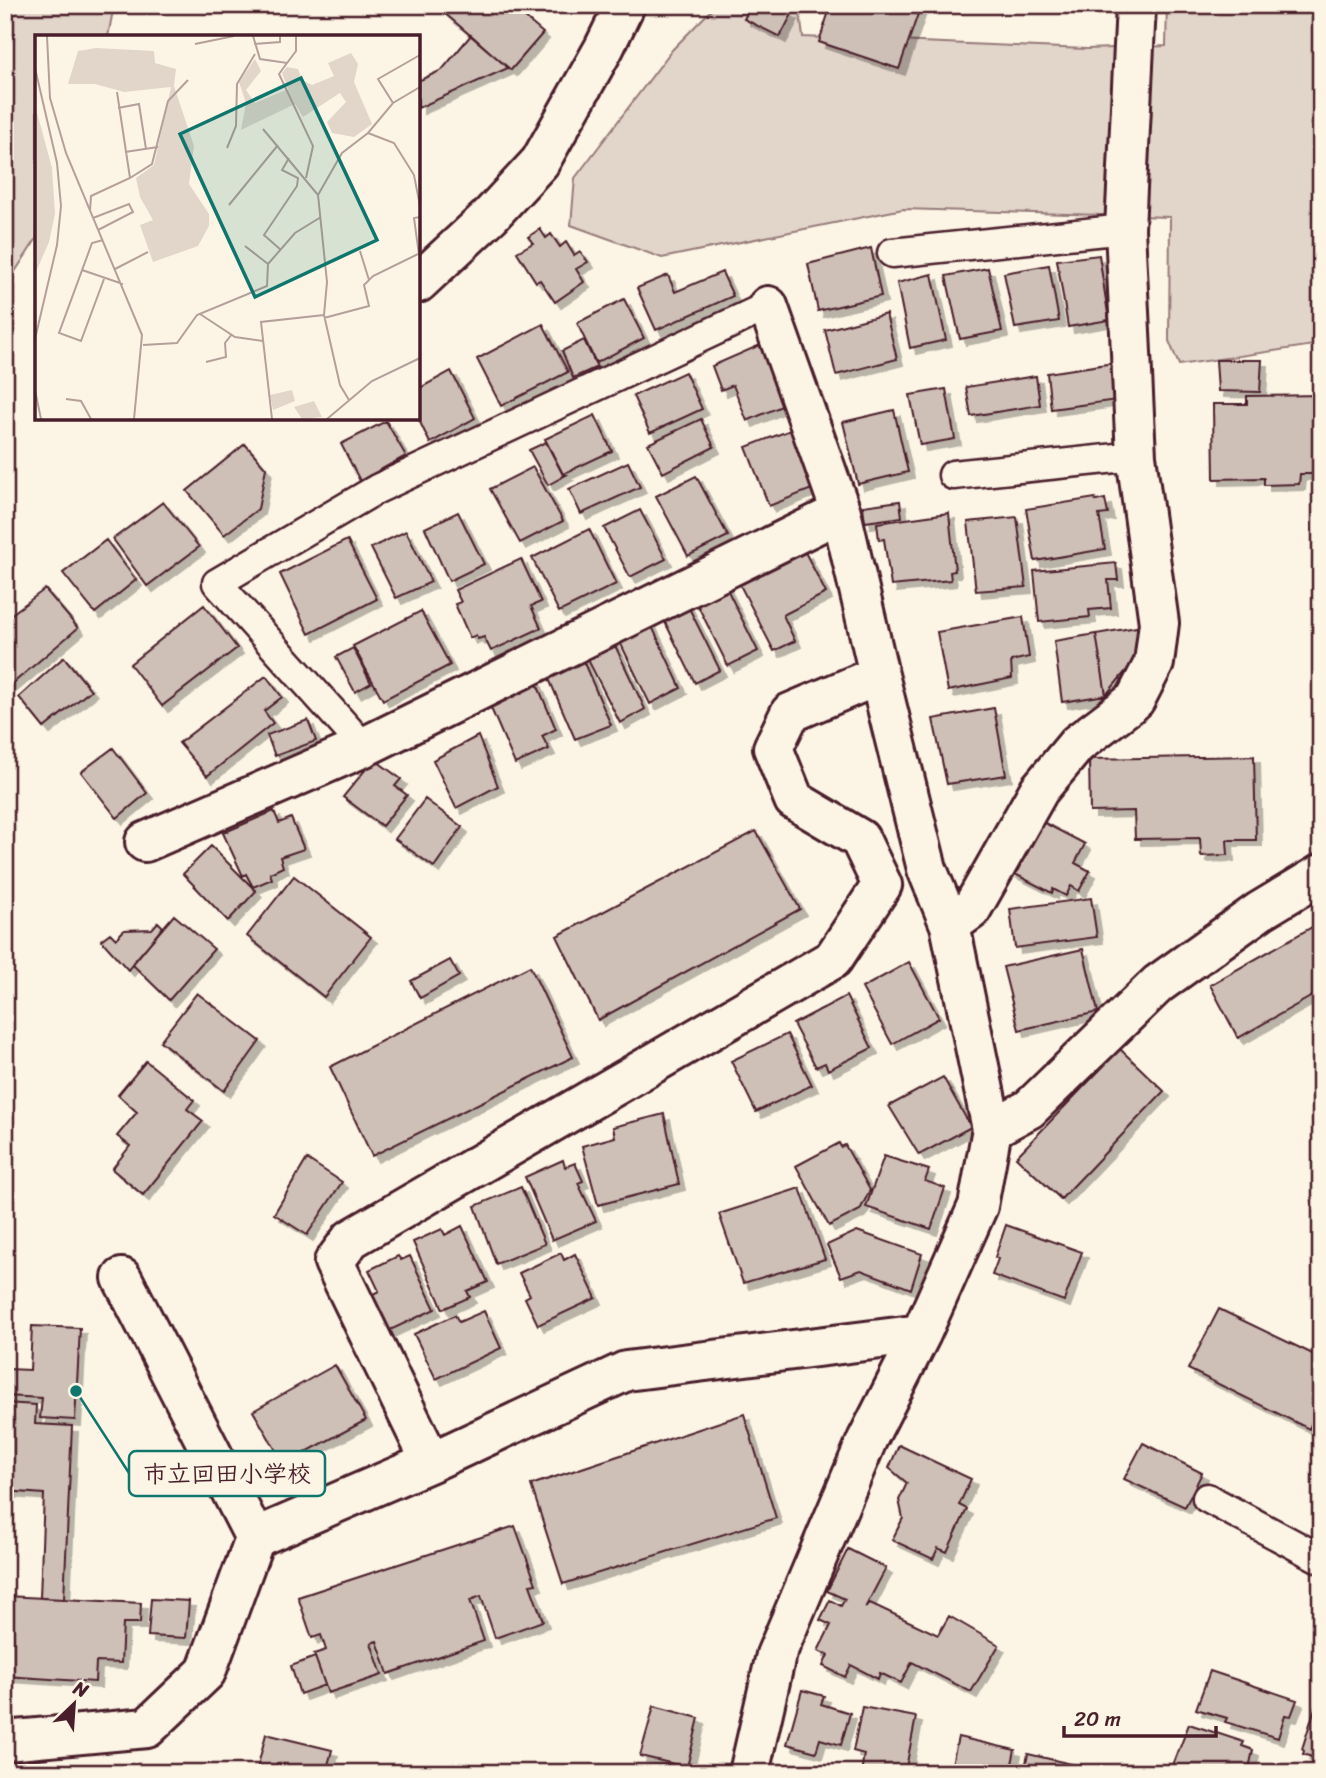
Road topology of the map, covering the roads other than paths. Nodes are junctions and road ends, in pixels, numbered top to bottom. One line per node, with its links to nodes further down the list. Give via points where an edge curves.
1 (625, 5): 5 (street, via 540,162 491,216)
2 (1136, 5): 3 (street)
3 (1125, 229): 4 (lane); 7 (street)
4 (892, 253)
5 (420, 280)
6 (768, 306): 9 (street); 11 (lane, via 377,489 217,583)
7 (1136, 456): 8 (lane); 14 (street, via 1159,623 1154,663 1135,700 1077,744 1039,790 971,910)
8 (953, 475)
9 (841, 512): 10 (street); 11 (street)
10 (878, 675): 14 (street, via 928,869); 18 (street, via 790,713 774,748 794,800 860,839 882,885 834,959 351,1239 334,1262)
11 (364, 747): 12 (street)
12 (145, 842)
13 (1321, 874): 15 (street, via 1158,984 1029,1110)
14 (950, 925): 15 (street)
15 (992, 1129): 17 (street, via 978,1206)
16 (122, 1278): 20 (street)
17 (921, 1334): 18 (street, via 626,1371); 23 (street, via 867,1440 776,1654)
18 (431, 1462): 20 (street)
19 (1207, 1498): 21 (lane)
20 (255, 1538): 22 (street, via 206,1672 147,1728)
21 (1321, 1559)
22 (5, 1741)
23 (749, 1773)

